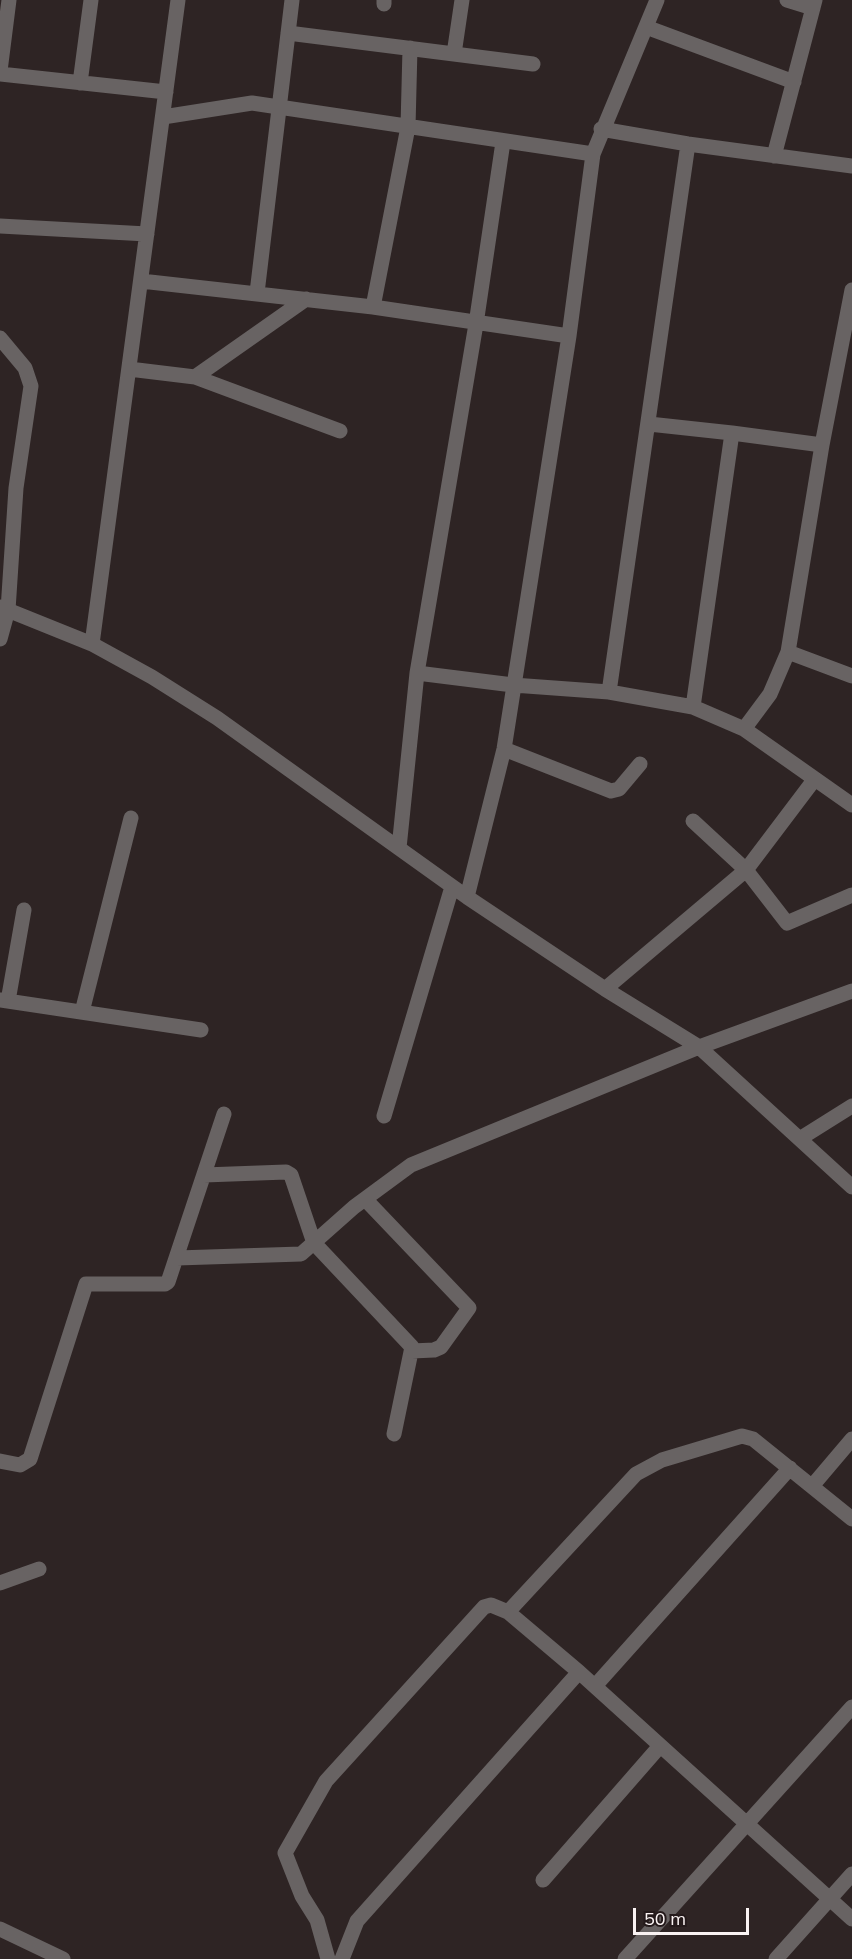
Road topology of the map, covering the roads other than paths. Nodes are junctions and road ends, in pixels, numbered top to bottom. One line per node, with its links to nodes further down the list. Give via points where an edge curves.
1 (9, 0): 14 (street)
2 (91, 0): 15 (street)
3 (177, 0): 17 (street)
4 (292, 0): 10 (street)
5 (462, 0): 12 (street)
6 (657, 0): 9 (street)
7 (787, 0): 8 (street)
8 (814, 4): 16 (street)
9 (646, 27): 16 (street); 21 (street)
10 (288, 33): 11 (street); 18 (street)
11 (410, 48): 12 (street); 20 (street)
12 (454, 54): 13 (street)
13 (533, 64)
14 (0, 72): 15 (street)
15 (80, 82): 17 (street)
16 (794, 82): 25 (street)
17 (166, 92): 19 (street)
18 (278, 106): 19 (street, via 242,103); 20 (street); 31 (street)
19 (163, 117): 28 (street)
20 (408, 127): 22 (street); 33 (street)
21 (601, 129): 23 (street); 24 (street)
22 (503, 142): 24 (street); 34 (street)
23 (688, 144): 25 (street); 39 (street)
24 (593, 154): 35 (street)
25 (774, 156): 26 (street)
26 (852, 166)
27 (0, 226): 28 (street)
28 (147, 234): 29 (street)
29 (141, 281): 31 (street); 37 (street)
30 (852, 290): 42 (street)
31 (256, 293): 32 (street)
32 (306, 299): 33 (street); 38 (street)
33 (373, 307): 34 (street)
34 (476, 324): 35 (street); 49 (street)
35 (569, 336): 51 (street)
36 (0, 338): 44 (street, via 25,368 31,386)
37 (129, 369): 38 (street); 47 (street)
38 (195, 377): 40 (street)
39 (649, 424): 41 (street); 52 (street)
40 (340, 431)
41 (732, 433): 42 (street); 53 (street)
42 (822, 445): 48 (street)
43 (0, 487): 44 (street)
44 (16, 488): 45 (street)
45 (4, 609): 46 (street); 47 (street)
46 (0, 639)
47 (92, 644): 61 (street, via 152,676 217,718)
48 (788, 652): 50 (street); 54 (street, via 770,694)
49 (417, 673): 51 (street); 61 (street)
50 (852, 676)
51 (513, 685): 52 (street); 55 (street)
52 (609, 692): 53 (street)
53 (693, 707): 54 (street)
54 (744, 729): 57 (street)
55 (504, 749): 56 (street, via 611,791 619,789); 65 (street)
56 (640, 764)
57 (814, 780): 58 (street); 62 (street)
58 (852, 805)
59 (131, 818): 70 (street)
60 (693, 821): 62 (street)
61 (399, 848): 63 (street)
62 (746, 870): 64 (street, via 787,923); 67 (street)
63 (452, 887): 65 (street); 75 (street)
64 (852, 896)
65 (467, 897): 67 (street)
66 (24, 909): 69 (street)
67 (605, 989): 72 (street)
68 (852, 991): 72 (street)
69 (4, 1000): 70 (street)
70 (82, 1012): 71 (street)
71 (201, 1030)
72 (699, 1047): 76 (street); 79 (street, via 411,1165)
73 (852, 1106): 76 (street)
74 (224, 1114): 77 (street)
75 (384, 1116)
76 (801, 1138): 78 (street)
77 (204, 1175): 80 (street, via 289,1173); 81 (street)
78 (849, 1181)
79 (364, 1199): 80 (street); 82 (street, via 469,1308 441,1347)
80 (314, 1243): 81 (street, via 300,1254); 82 (street, via 410,1342)
81 (177, 1258): 85 (street, via 165,1284 86,1284 30,1459 20,1465)
82 (412, 1351): 83 (street)
83 (394, 1434)
84 (852, 1439): 87 (street)
85 (0, 1461)
86 (790, 1468): 87 (street); 91 (street, via 753,1439 742,1436 653,1464 627,1483); 93 (street)
87 (813, 1485): 88 (street)
88 (852, 1519)
89 (39, 1569): 90 (street)
90 (0, 1583)
91 (508, 1612): 92 (street); 103 (street, via 491,1605 484,1607 326,1781 285,1853 302,1896 317,1920)
92 (579, 1672): 93 (street); 104 (street, via 357,1921)
93 (595, 1686): 95 (street)
94 (852, 1707): 96 (street)
95 (660, 1746): 96 (street); 98 (street)
96 (747, 1822): 99 (street); 105 (street)
97 (852, 1874): 99 (street)
98 (543, 1880)
99 (830, 1900): 100 (street); 106 (street)
100 (852, 1919)
101 (0, 1929): 102 (street)
102 (63, 1959)
103 (328, 1959)
104 (342, 1959)
105 (625, 1959)
106 (776, 1959)

